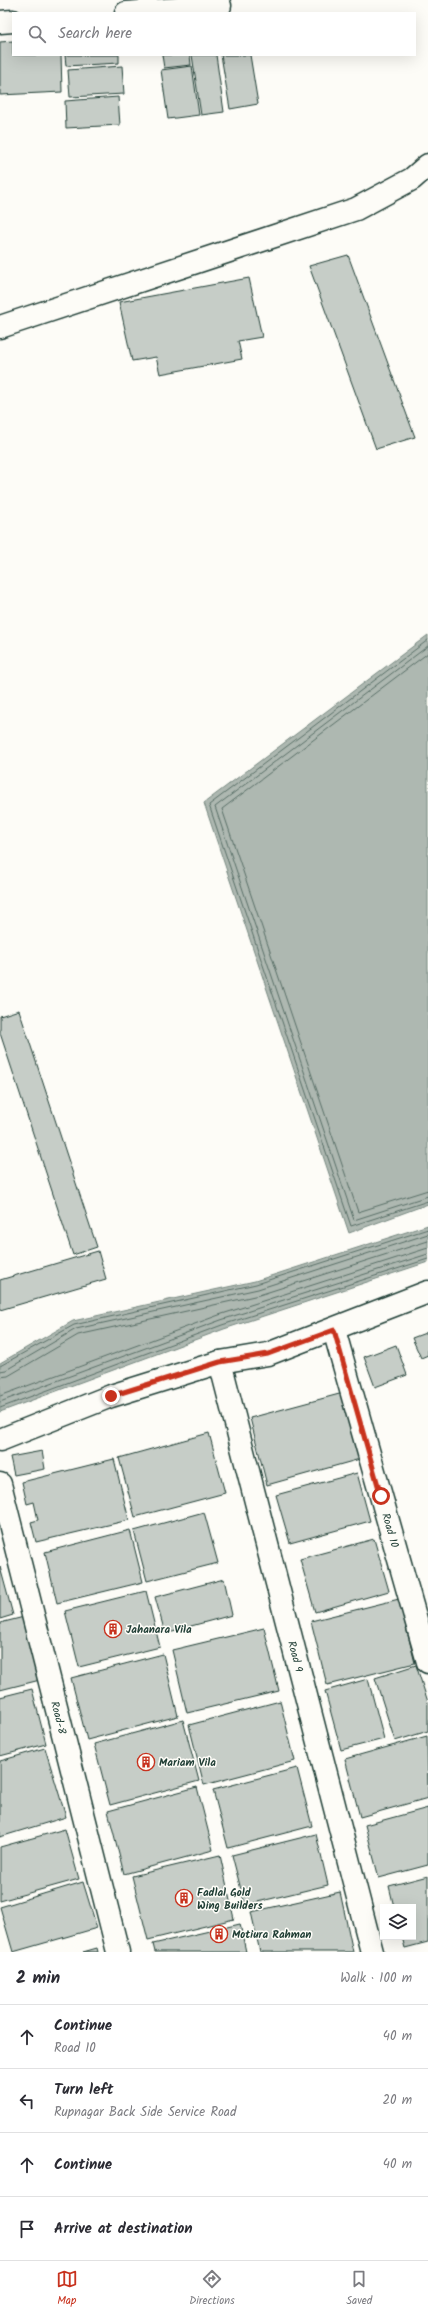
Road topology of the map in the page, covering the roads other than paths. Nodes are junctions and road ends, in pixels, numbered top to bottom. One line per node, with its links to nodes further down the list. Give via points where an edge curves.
1 (220, 6): 2 (street)
2 (139, 12)
3 (12, 21): 4 (street)
4 (0, 22)
5 (428, 165): 6 (street, via 412,179 356,208)
6 (0, 327)
7 (428, 1292): 8 (street)
8 (334, 1330): 9 (street, via 268,1354); 12 (street, Road 10)
9 (220, 1362): 10 (street, via 111,1396); 14 (street, Road 9)
10 (0, 1440)
11 (0, 1484): 13 (street, Road-8)
12 (428, 1662)
13 (118, 1952)
14 (372, 1952)

